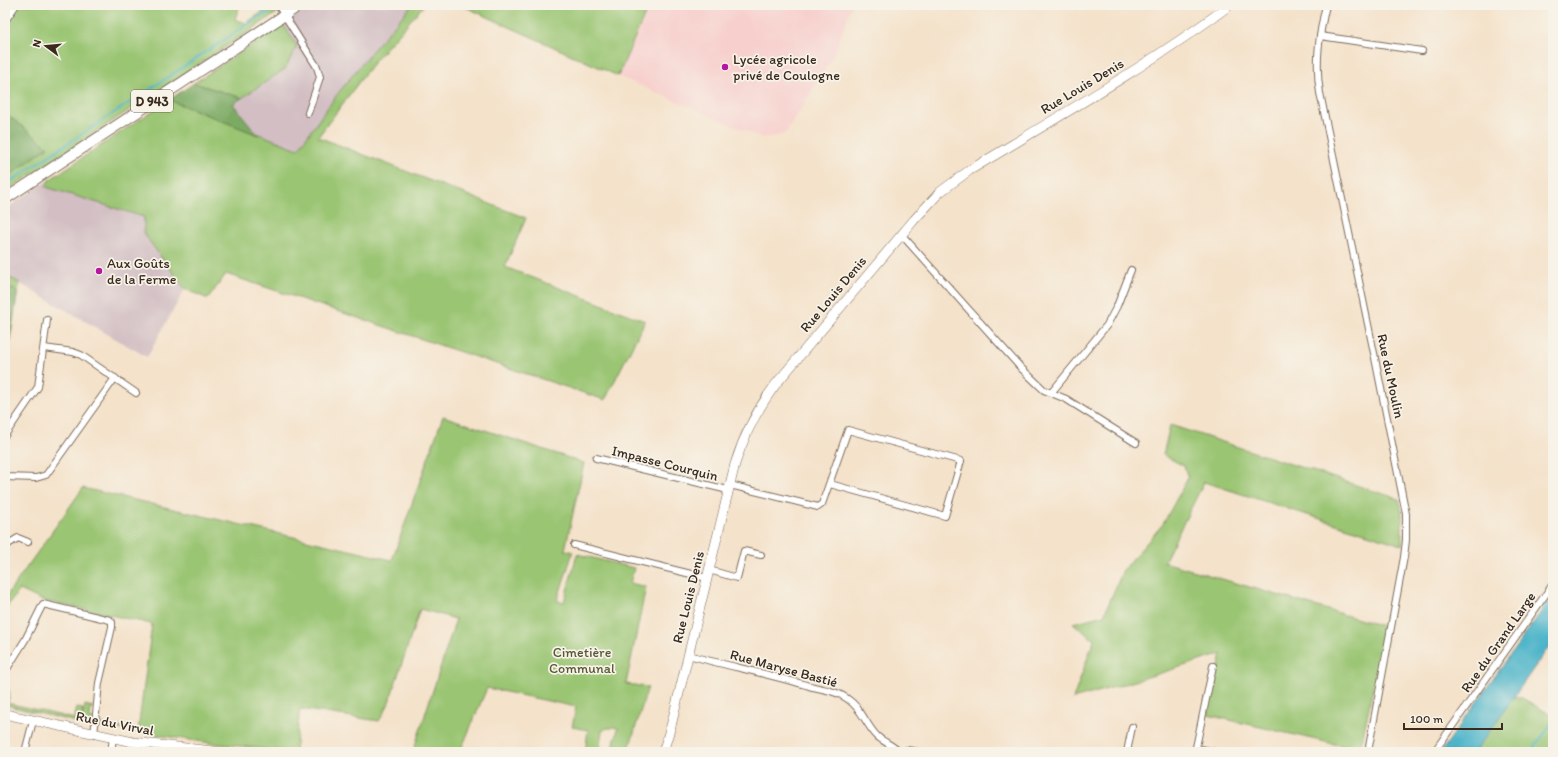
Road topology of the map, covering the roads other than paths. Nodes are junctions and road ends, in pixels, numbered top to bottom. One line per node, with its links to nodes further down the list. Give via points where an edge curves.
1 (16, 5): 7 (street)
2 (278, 5): 6 (street)
3 (300, 5): 6 (main road, D 943)
4 (1230, 5): 12 (street, Rue Louis Denis, via 1180,41 958,179 933,200)
5 (1326, 5): 8 (street, Rue du Moulin)
6 (284, 15): 10 (street, via 317,66 320,78); 11 (main road, D 943)
7 (5, 21)
8 (1320, 36): 9 (street); 49 (street, Rue du Moulin, via 1317,66 1320,93 1406,514 1405,548)
9 (1422, 51)
10 (308, 113)
11 (5, 199)
12 (901, 234): 18 (street, via 1021,368); 24 (street, Rue Louis Denis, via 770,391 744,438)
13 (1130, 270): 18 (street, via 1107,325)
14 (47, 320): 15 (street)
15 (44, 348): 16 (street, via 77,353); 19 (street, via 38,387)
16 (115, 378): 17 (street); 22 (street, via 46,475 36,478)
17 (136, 392)
18 (1051, 393): 20 (street, via 1066,399)
19 (5, 435)
20 (1136, 443)
21 (596, 458): 24 (street, Impasse Courquin)
22 (5, 477)
23 (830, 484): 23 (street, via 848,430 961,461 945,516); 24 (street, Impasse Courquin, via 822,504 818,507)
24 (729, 488): 29 (street, Rue Louis Denis)
25 (28, 542): 27 (street, via 18,538)
26 (574, 545): 29 (street)
27 (5, 546)
28 (761, 555): 29 (street, via 744,551 737,578)
29 (708, 574): 31 (street, Rue Louis Denis)
30 (1553, 584): 50 (street, Rue du Grand Large)
31 (688, 655): 44 (street, Rue Louis Denis); 45 (street, Rue Maryse Bastié, via 841,695 858,708 876,735)
32 (1213, 666): 40 (street)
33 (5, 672): 37 (street, via 43,604 110,620 112,627 100,683)
34 (5, 714): 35 (street, Rue du Virval)
35 (33, 721): 37 (street, Rue du Virval); 41 (street)
36 (1132, 727): 47 (street)
37 (94, 734): 38 (street, Rue du Virval)
38 (113, 738): 39 (street, Rue du Virval); 42 (street)
39 (190, 750): 43 (street, Rue du Virval)
40 (1196, 750): 48 (street)
41 (25, 752)
42 (111, 752)
43 (221, 752)
44 (662, 752)
45 (899, 752): 46 (street)
46 (919, 752)
47 (1127, 752)
48 (1215, 752)
49 (1368, 752)
50 (1434, 752)

